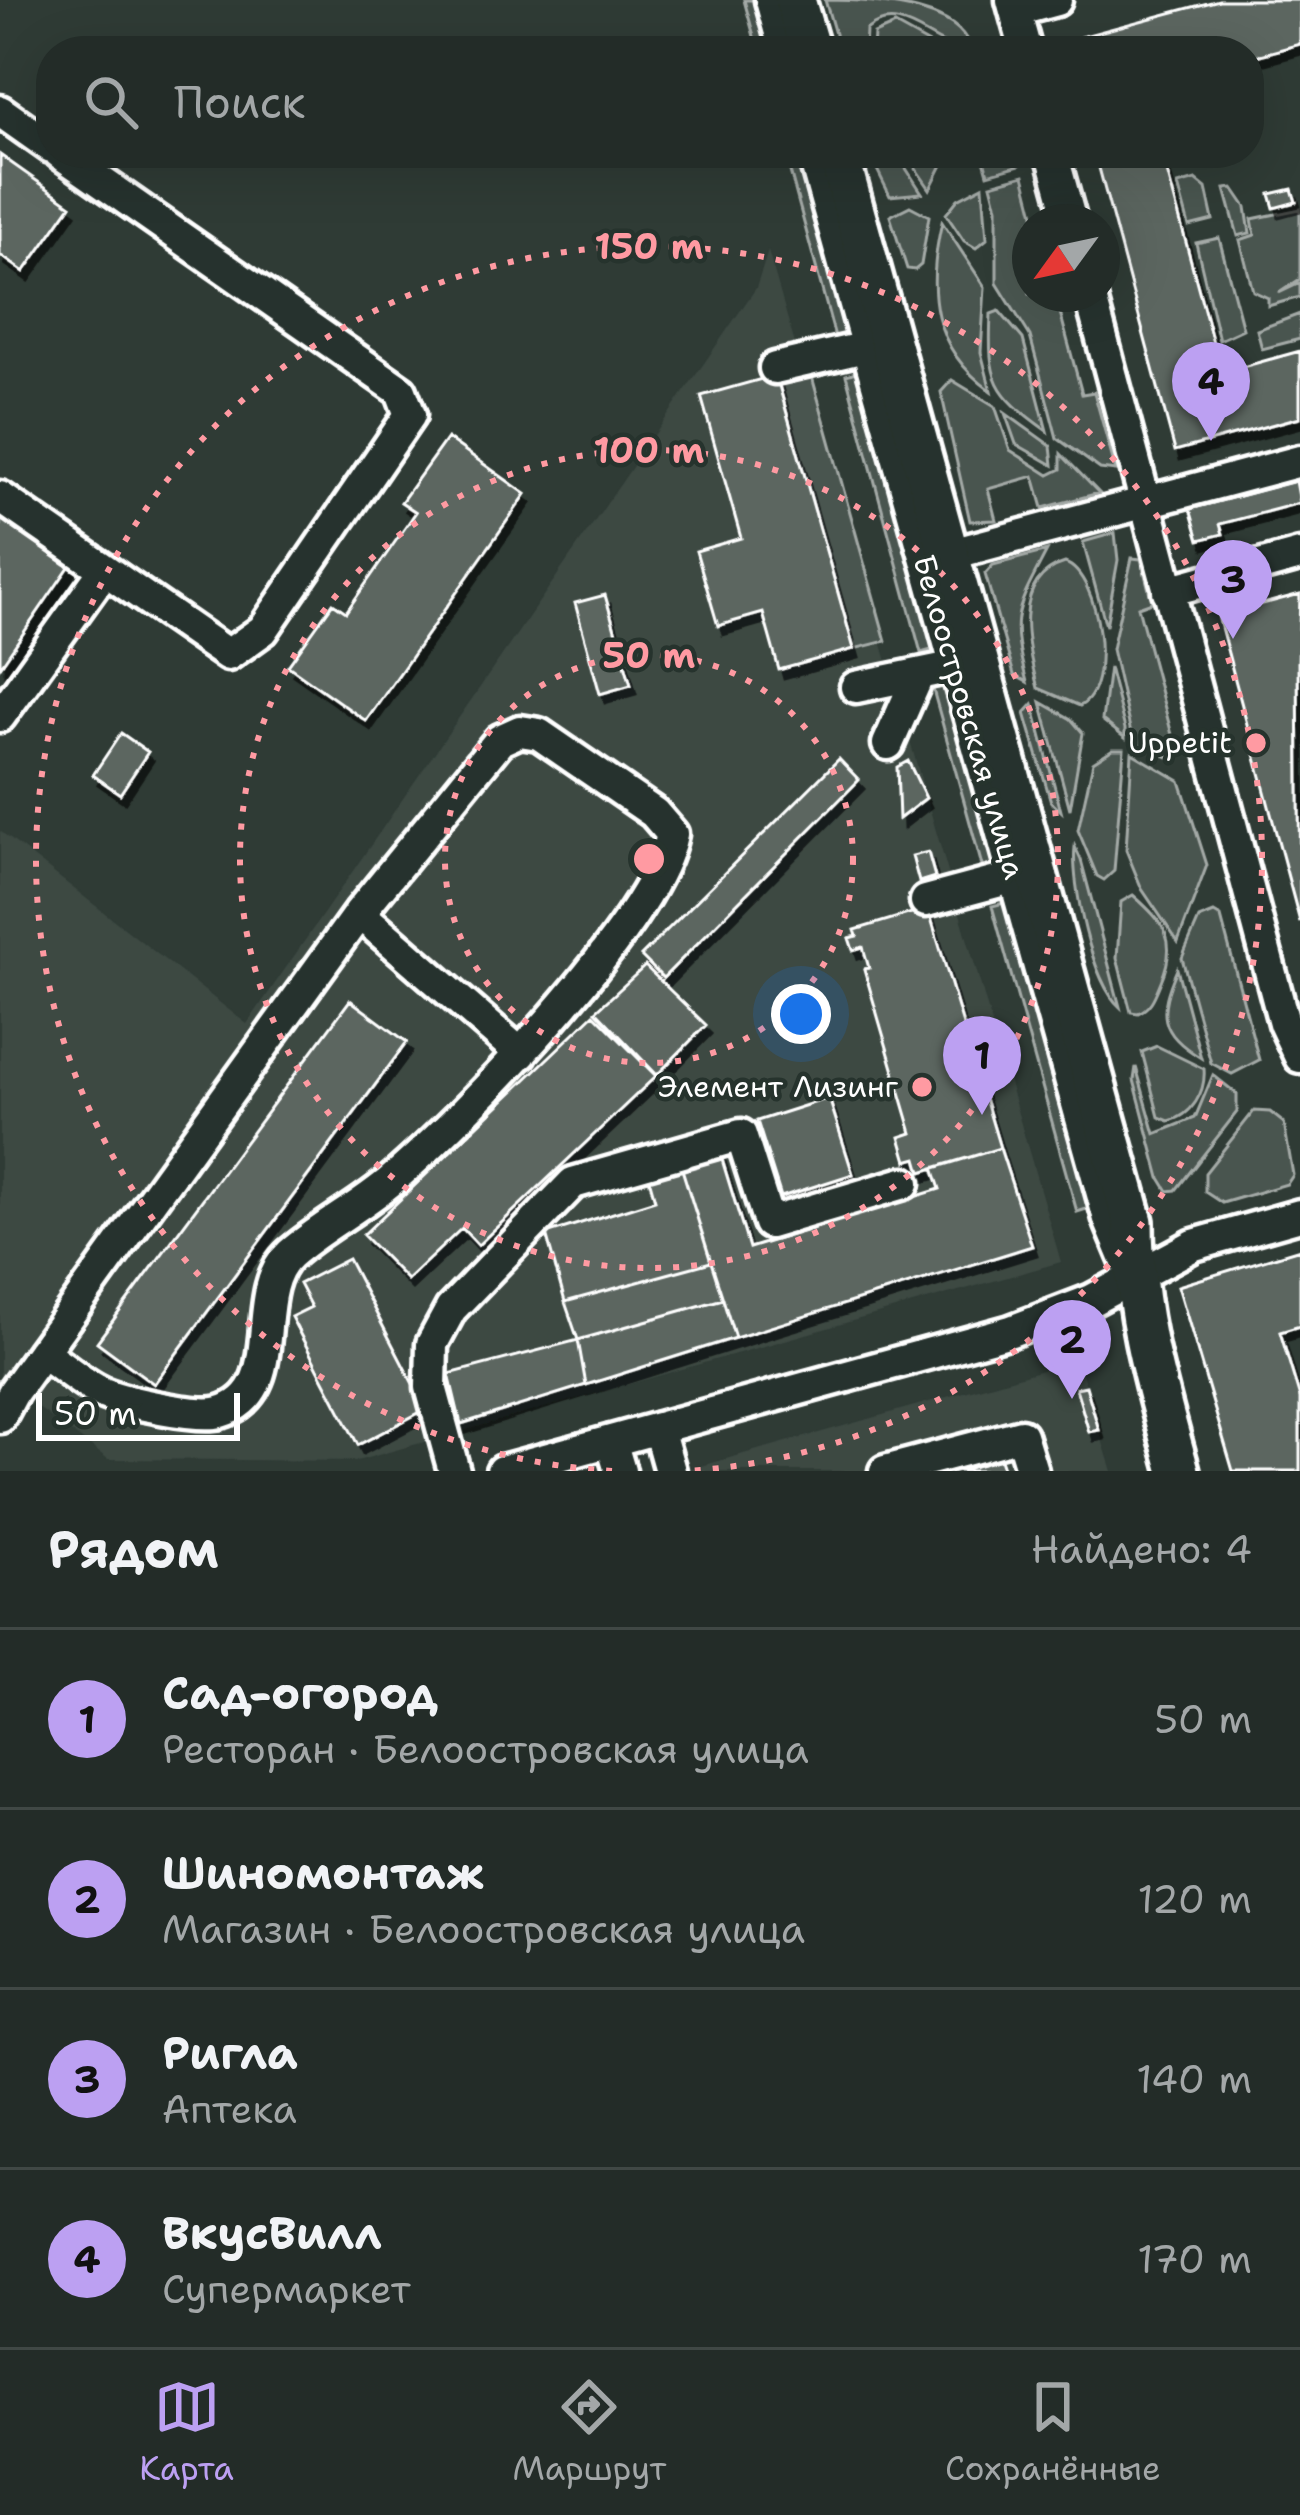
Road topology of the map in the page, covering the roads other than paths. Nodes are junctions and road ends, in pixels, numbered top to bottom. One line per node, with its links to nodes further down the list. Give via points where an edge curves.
1 (771, 0): 5 (street)
2 (795, 0): 6 (main road)
3 (1056, 0): 4 (street)
4 (1014, 5): 7 (street)
5 (781, 36)
6 (805, 36)
7 (1022, 36)
8 (0, 111): 9 (street)
9 (36, 136)
10 (81, 168): 23 (street, via 401,391 410,415 263,630 228,656)
11 (818, 168): 16 (street, Белоостровская улица)
12 (841, 168): 16 (main road, Белоостровская улица)
13 (1056, 168): 14 (street)
14 (1066, 204)
15 (1095, 312): 20 (street)
16 (878, 344): 17 (street); 21 (main road, Белоостровская улица); 25 (street, Белоостровская улица)
17 (775, 368)
18 (1300, 461): 20 (street)
19 (0, 497): 23 (street)
20 (1144, 502): 21 (street); 24 (street)
21 (949, 555): 25 (main road, Белоостровская улица)
22 (1300, 555): 24 (street)
23 (104, 571): 28 (street)
24 (1168, 591): 34 (street)
25 (965, 664): 26 (street); 30 (main road, Белоостровская улица)
26 (919, 674): 27 (street); 29 (street)
27 (856, 687)
28 (0, 716)
29 (888, 744)
30 (1023, 874): 31 (street); 37 (main road, Белоостровская улица, via 1133,1222)
31 (926, 901)
32 (359, 913): 33 (street); 33 (street, via 500,740 520,731 539,734 654,813 672,834 667,859); 38 (street)
33 (521, 1054): 38 (street, via 392,1180 287,1256 273,1276 255,1382 223,1412 104,1393)
34 (1300, 1057)
35 (904, 1183): 42 (street, via 769,1223 741,1136 573,1183 452,1309 432,1344 431,1387)
36 (1300, 1215): 37 (street, via 1194,1245)
37 (1133, 1278): 40 (street, via 1011,1331); 47 (main road, Белоостровская улица)
38 (42, 1352): 39 (street)
39 (0, 1417)
40 (658, 1428): 41 (street); 44 (street)
41 (615, 1456): 43 (street)
42 (454, 1471)
43 (502, 1471)
44 (670, 1471)
45 (885, 1471): 46 (street, via 1021,1435)
46 (1031, 1471)
47 (1179, 1471)

